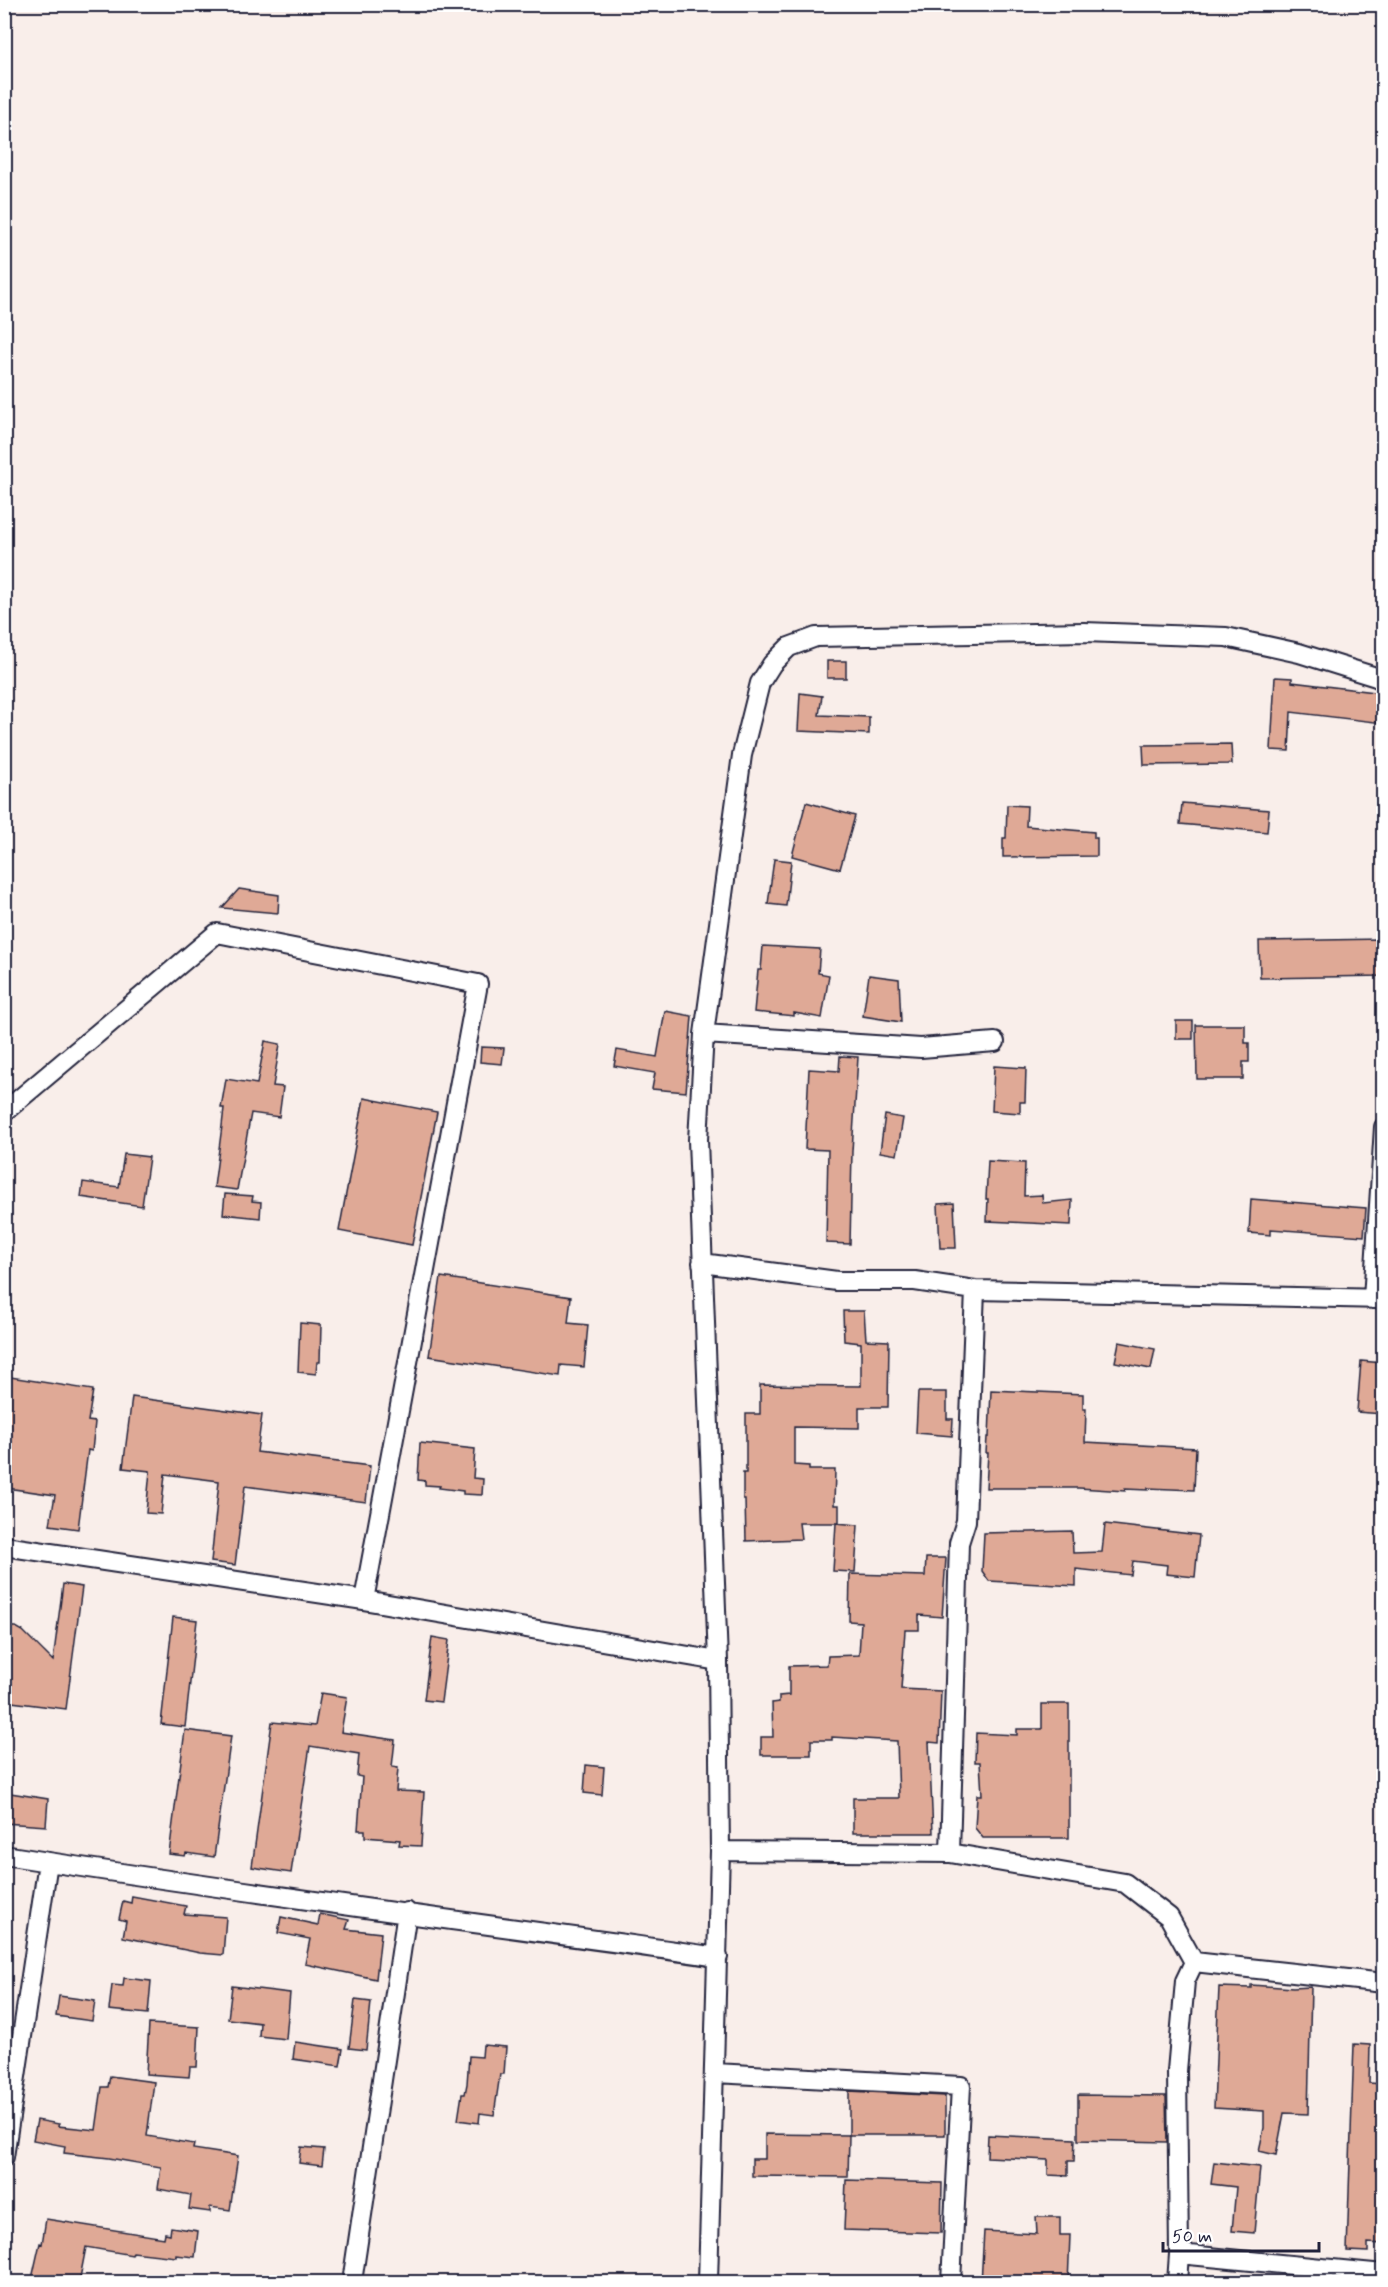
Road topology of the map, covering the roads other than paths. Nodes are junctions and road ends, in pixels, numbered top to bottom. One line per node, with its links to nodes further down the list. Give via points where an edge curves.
1 (1383, 681): 2 (street, via 1299,653 1226,637 1084,632 816,637 789,647 760,683 742,755)
2 (704, 1034): 3 (street, via 921,1048); 6 (street, via 698,1140)
3 (995, 1042)
4 (4, 1112): 10 (street, via 217,933 478,984)
5 (1383, 1127): 8 (street)
6 (702, 1263): 7 (street, via 837,1281 915,1281); 11 (street)
7 (975, 1290): 8 (street); 13 (street, via 966,1521 959,1543)
8 (1378, 1299)
9 (4, 1546): 10 (street)
10 (364, 1600): 11 (street)
11 (718, 1660): 12 (street)
12 (720, 1851): 13 (street); 17 (street)
13 (950, 1853): 18 (street, via 1125,1883 1169,1917)
14 (4, 1855): 15 (street)
15 (48, 1862): 16 (street); 21 (street)
16 (407, 1912): 17 (street); 24 (street)
17 (718, 1957): 20 (street)
18 (1194, 1962): 19 (street); 22 (street, via 1185,1981 1177,2071)
19 (1383, 1983)
20 (715, 2073): 25 (street); 26 (street, via 961,2086)
21 (4, 2157)
22 (1179, 2254): 23 (street); 27 (street)
23 (1383, 2274)
24 (352, 2283)
25 (708, 2283)
26 (951, 2283)
27 (1177, 2283)

